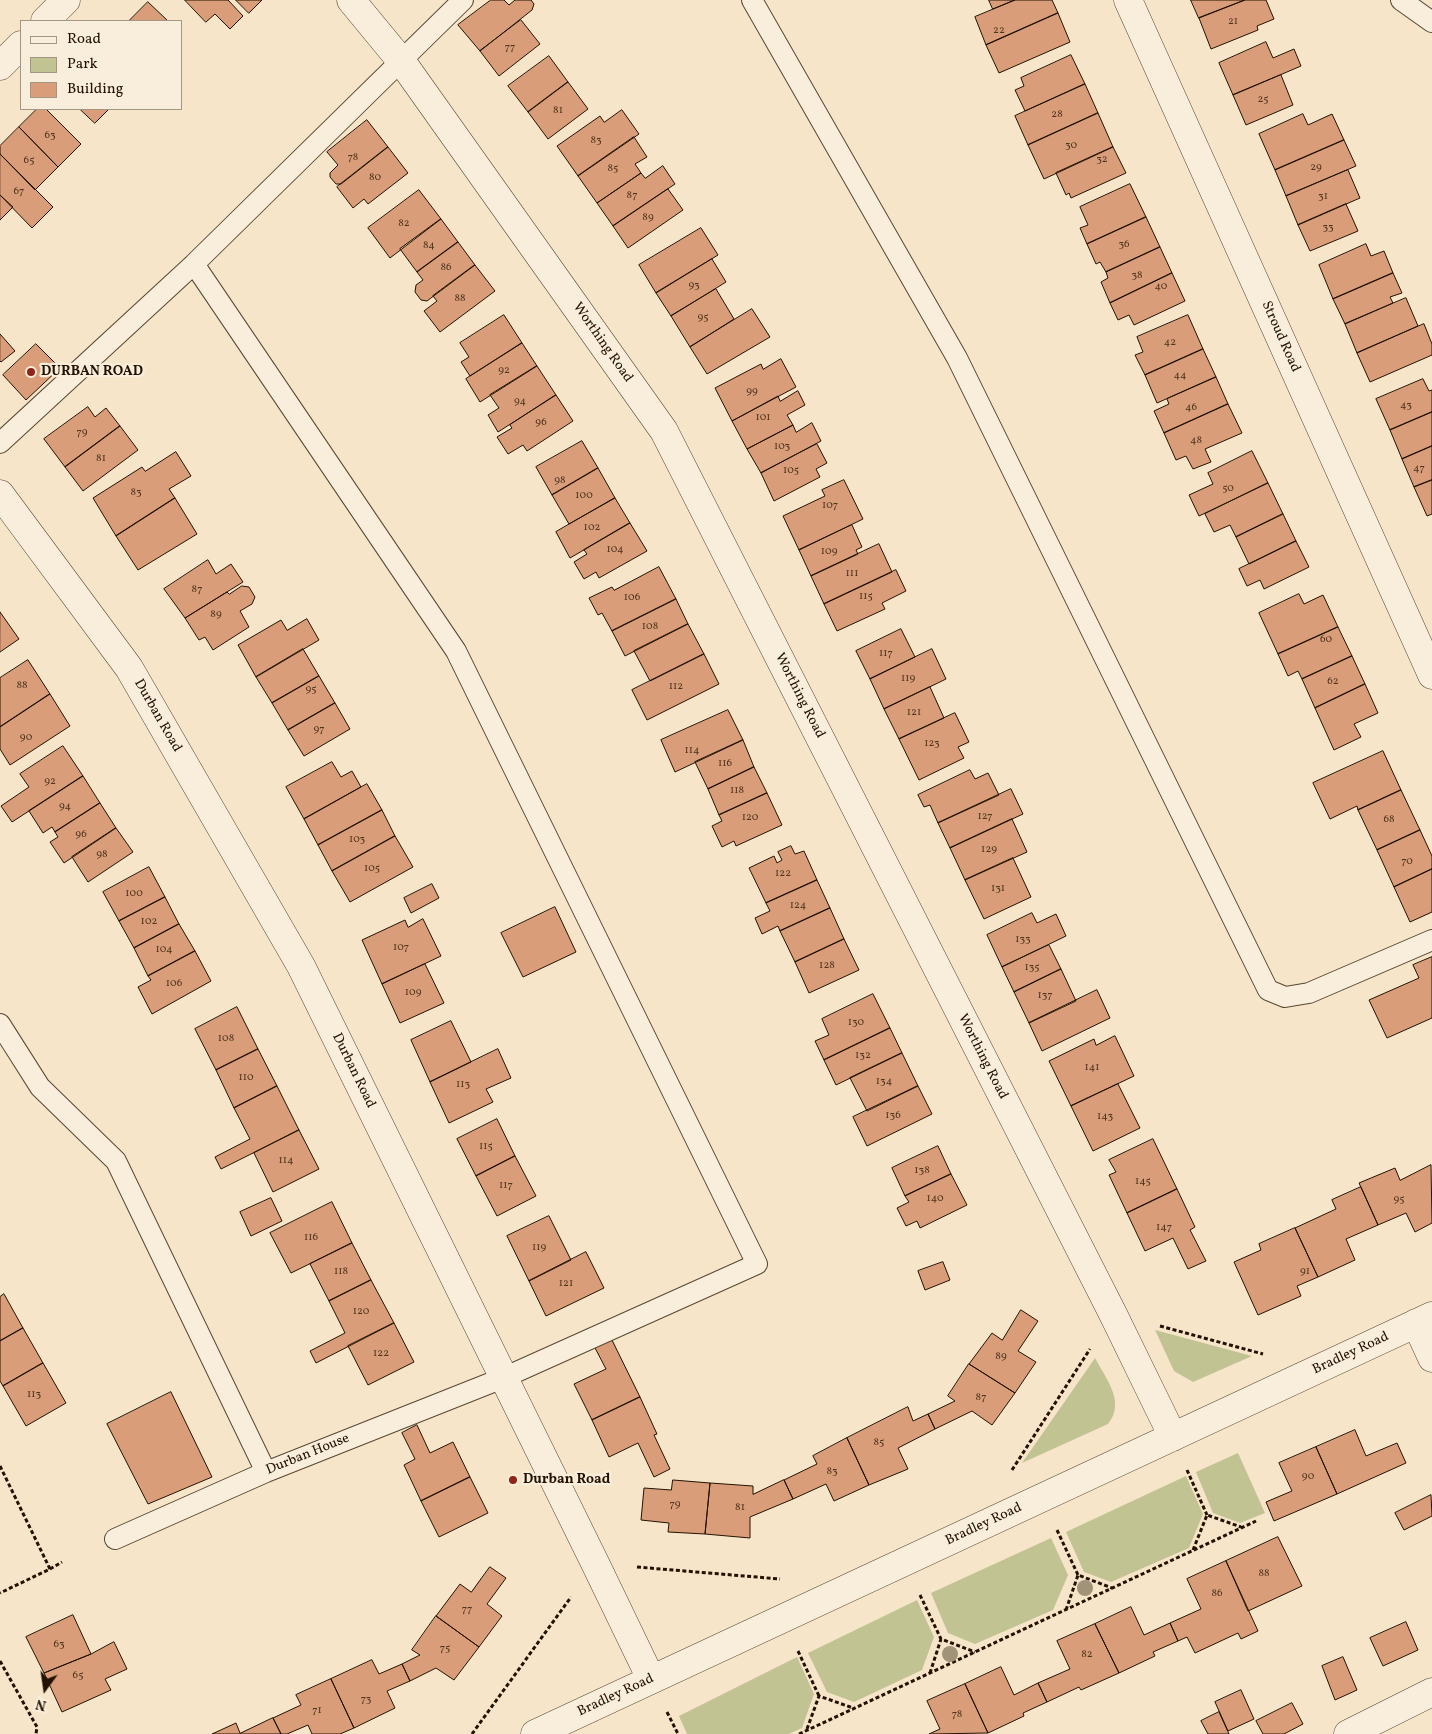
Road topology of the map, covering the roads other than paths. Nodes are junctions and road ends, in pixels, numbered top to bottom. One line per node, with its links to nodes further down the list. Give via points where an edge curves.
1 (66, 0): 7 (street)
2 (351, 0): 10 (street, Worthing Road)
3 (464, 0): 10 (lane)
4 (752, 0): 16 (lane, via 957,358 1268,990 1285,997 1309,992)
5 (1128, 0): 15 (street, Stroud Road)
6 (1401, 0): 8 (lane)
7 (46, 20)
8 (1432, 22)
9 (20, 45): 11 (street)
10 (402, 62): 12 (lane); 21 (street, Worthing Road, via 664,431)
11 (0, 66)
12 (194, 264): 13 (lane); 20 (lane, Durban House, via 456,651 757,1264)
13 (0, 443)
14 (0, 494): 20 (street, Durban Road, via 129,668 301,966)
15 (1432, 675)
16 (1432, 940)
17 (0, 1024): 22 (lane, via 40,1087 116,1161)
18 (1424, 1320): 19 (street); 21 (street, Bradley Road)
19 (1432, 1358)
20 (503, 1378): 22 (lane, Durban House); 24 (street, Durban Road)
21 (1173, 1437): 24 (street, Bradley Road)
22 (266, 1472): 23 (lane, Durban House)
23 (115, 1539)
24 (651, 1679): 26 (street, Bradley Road)
25 (1432, 1692): 27 (street)
26 (535, 1734)
27 (1348, 1734)

